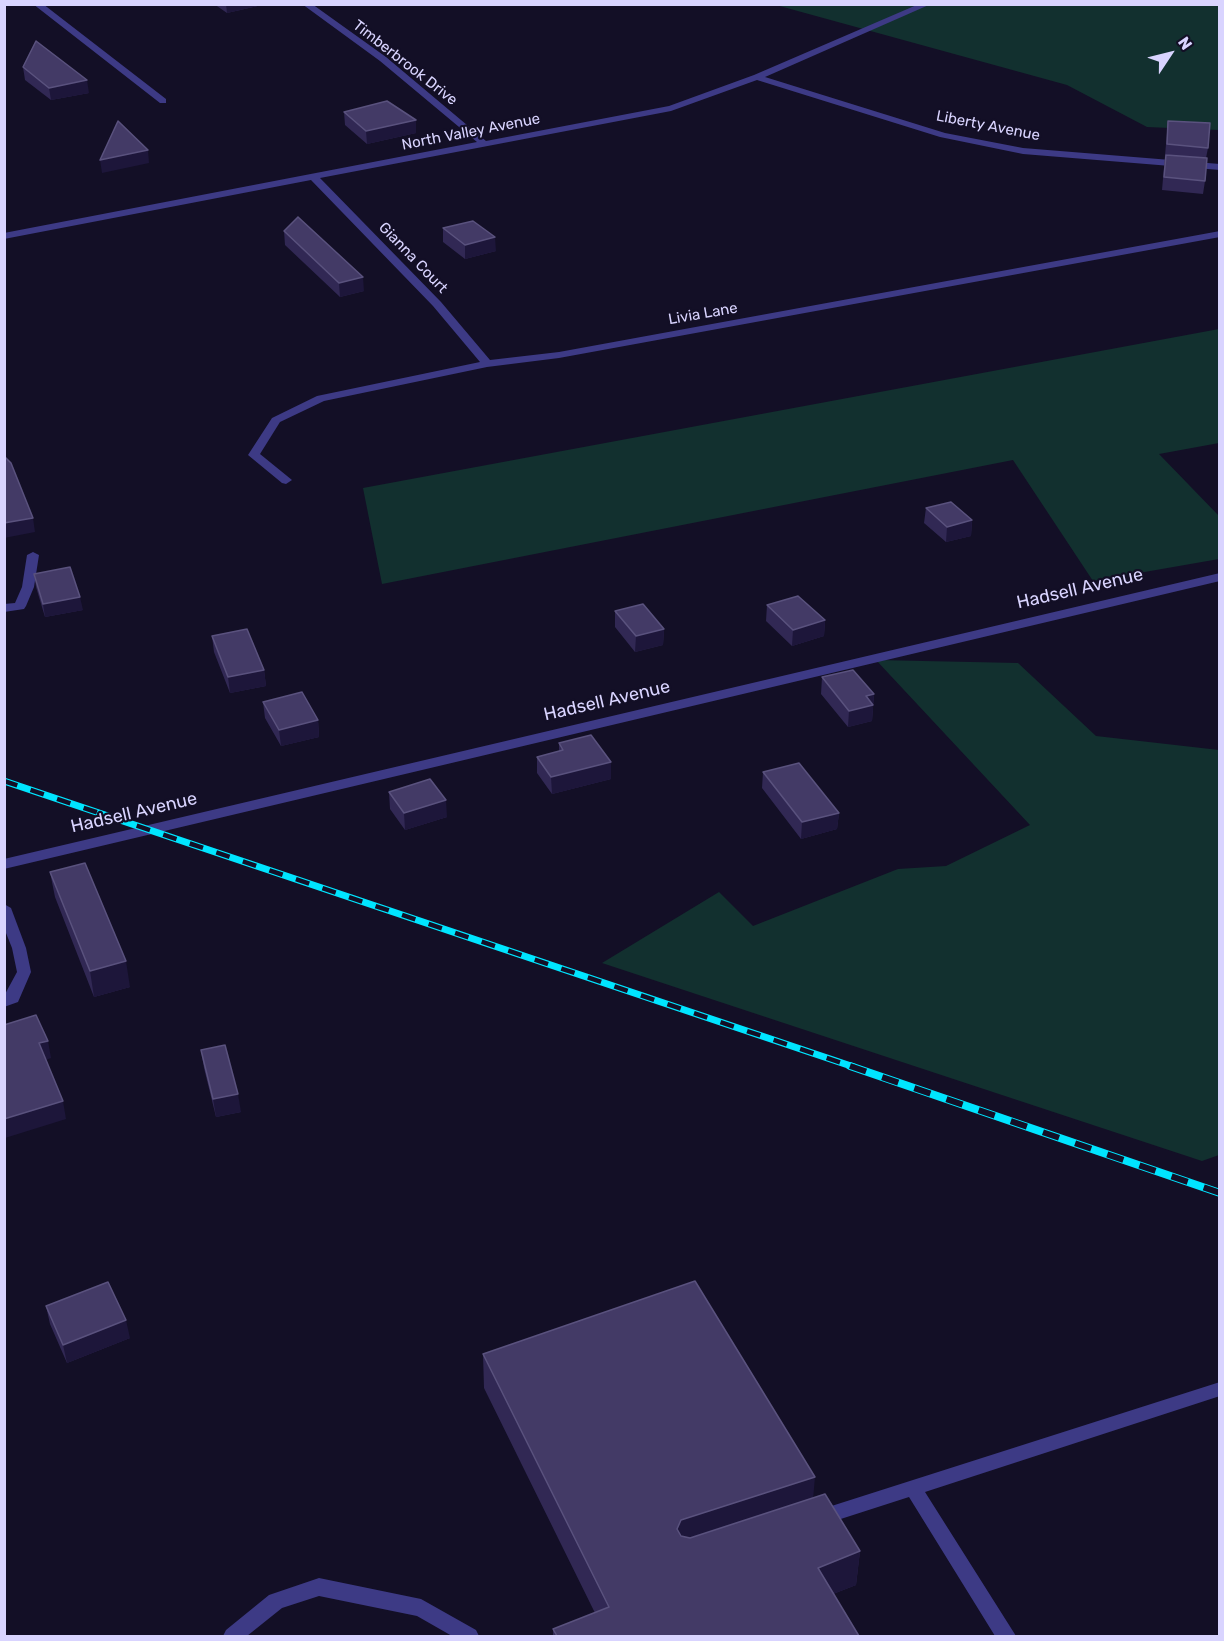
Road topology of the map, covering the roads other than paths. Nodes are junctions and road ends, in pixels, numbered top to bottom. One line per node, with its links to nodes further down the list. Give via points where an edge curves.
1 (37, 4): 5 (street)
2 (306, 4): 6 (street, Timberbrook Drive, via 383,59)
3 (927, 4): 4 (street, North Valley Avenue)
4 (757, 77): 6 (street, North Valley Avenue, via 671,108); 7 (street, Liberty Avenue, via 955,138 1023,151)
5 (163, 101)
6 (486, 145): 8 (street, North Valley Avenue)
7 (1220, 167)
8 (313, 177): 10 (street, North Valley Avenue); 11 (street, Gianna Court, via 437,304)
9 (1220, 234): 11 (street, Livia Lane, via 559,356)
10 (4, 236)
11 (487, 364): 12 (street, Livia Lane, via 321,398 276,420 254,455)
12 (286, 480)
13 (33, 555): 15 (lane, via 28,587 20,606)
14 (1220, 577): 16 (street, Hadsell Avenue)
15 (4, 608)
16 (4, 864)
17 (4, 908): 18 (lane, via 24,972 13,998)
18 (4, 1002)
19 (1220, 1389): 20 (lane)
20 (913, 1488): 21 (lane); 24 (lane)
21 (801, 1524)
22 (233, 1636): 23 (lane, via 276,1601 319,1587 421,1608)
23 (469, 1636)
24 (1006, 1636)

